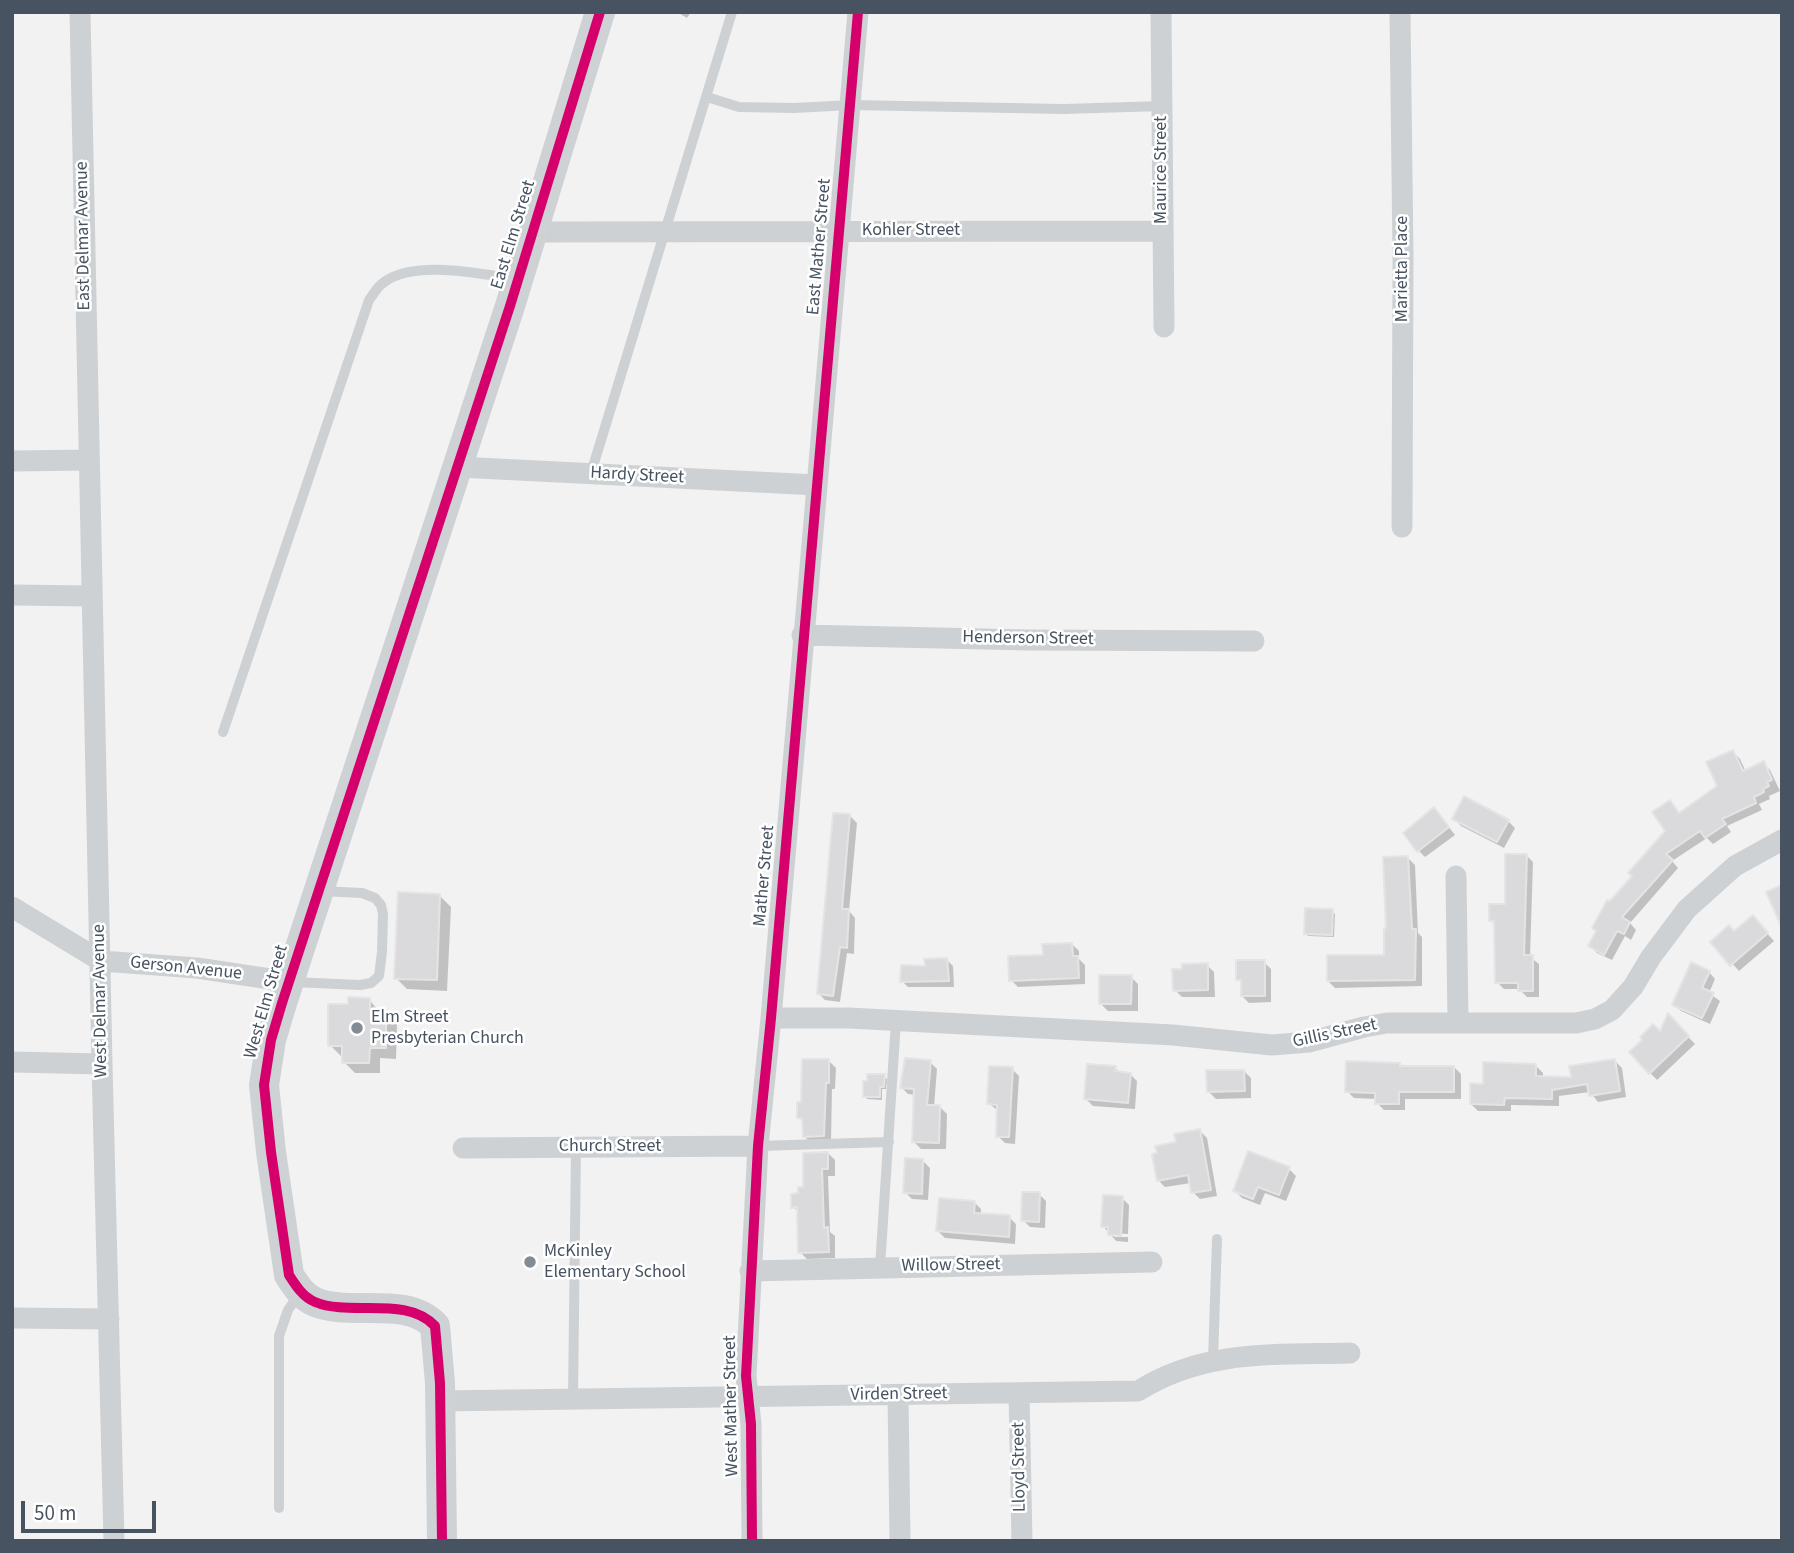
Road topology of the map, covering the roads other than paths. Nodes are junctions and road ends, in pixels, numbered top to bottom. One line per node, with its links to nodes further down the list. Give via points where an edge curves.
1 (80, 12): 16 (street, East Delmar Avenue)
2 (600, 12): 13 (street, East Elm Street)
3 (732, 12): 7 (lane)
4 (858, 12): 8 (street, East Mather Street)
5 (1161, 12): 9 (street, Maurice Street)
6 (1400, 12): 21 (street, Marietta Place)
7 (707, 97): 8 (lane, via 739,107); 10 (lane)
8 (851, 105): 9 (lane); 11 (street, East Mather Street)
9 (1162, 106): 12 (street, Maurice Street)
10 (667, 231): 11 (street, Kohler Street); 13 (street, Kohler Street); 19 (lane)
11 (839, 231): 12 (street, Kohler Street); 20 (street, East Mather Street)
12 (1163, 231): 15 (street, Maurice Street)
13 (533, 232): 14 (street, East Elm Street)
14 (519, 279): 18 (street, East Elm Street); 26 (lane, via 444,268 402,274 383,283 369,300)
15 (1164, 327)
16 (89, 460): 17 (street); 23 (street, West Delmar Avenue)
17 (12, 461)
18 (458, 467): 19 (street, Hardy Street); 29 (street, West Elm Street)
19 (591, 473): 20 (street, Hardy Street)
20 (817, 485): 24 (street, Mather Street)
21 (1402, 527)
22 (12, 594): 23 (street)
23 (91, 596): 31 (street, West Delmar Avenue)
24 (802, 635): 25 (street, Henderson Street); 33 (street, Mather Street)
25 (1254, 641)
26 (223, 732)
27 (1782, 840): 35 (street, Gillis Street, via 1735,866 1687,909 1633,988 1612,1010 1576,1023)
28 (1457, 876): 35 (street)
29 (318, 891): 32 (street, West Elm Street); 32 (lane, via 362,892 381,905 379,976 360,985)
30 (12, 907): 31 (street, Gerson Avenue)
31 (101, 961): 32 (street, Gerson Avenue, via 197,968); 37 (street, West Delmar Avenue)
32 (290, 982): 46 (street, West Elm Street, via 271,1040 264,1085 284,1248 289,1275)
33 (771, 1018): 34 (street, Gillis Street); 39 (street, Mather Street)
34 (896, 1021): 35 (street, Gillis Street, via 1173,1035 1272,1045 1309,1042 1387,1023); 38 (lane)
35 (1458, 1022)
36 (12, 1062): 37 (street)
37 (102, 1064): 48 (street, West Delmar Avenue)
38 (889, 1142): 39 (lane); 44 (lane)
39 (758, 1146): 40 (street, Church Street); 45 (street, Mather Street)
40 (576, 1147): 41 (street, Church Street); 54 (lane)
41 (463, 1148)
42 (1217, 1238): 50 (lane)
43 (1152, 1262): 44 (street, Willow Street)
44 (880, 1267): 45 (street, Willow Street)
45 (750, 1271): 53 (street, West Mather Street)
46 (301, 1292): 55 (street, via 325,1305 390,1309 429,1320 437,1335); 56 (lane, via 288,1310 279,1336)
47 (12, 1318): 48 (street)
48 (109, 1319): 57 (street, West Delmar Avenue)
49 (1350, 1353): 50 (street, Virden Street)
50 (1213, 1360): 51 (street, Virden Street, via 1158,1378 1138,1391)
51 (1019, 1393): 52 (street, Virden Street); 61 (street, Lloyd Street)
52 (898, 1395): 53 (street, Virden Street); 60 (street)
53 (748, 1397): 54 (street, Virden Street); 59 (street, West Mather Street)
54 (573, 1399): 55 (street, Virden Street)
55 (441, 1401): 58 (street)
56 (279, 1508)
57 (114, 1541)
58 (442, 1541)
59 (752, 1541)
60 (900, 1541)
61 (1022, 1541)

